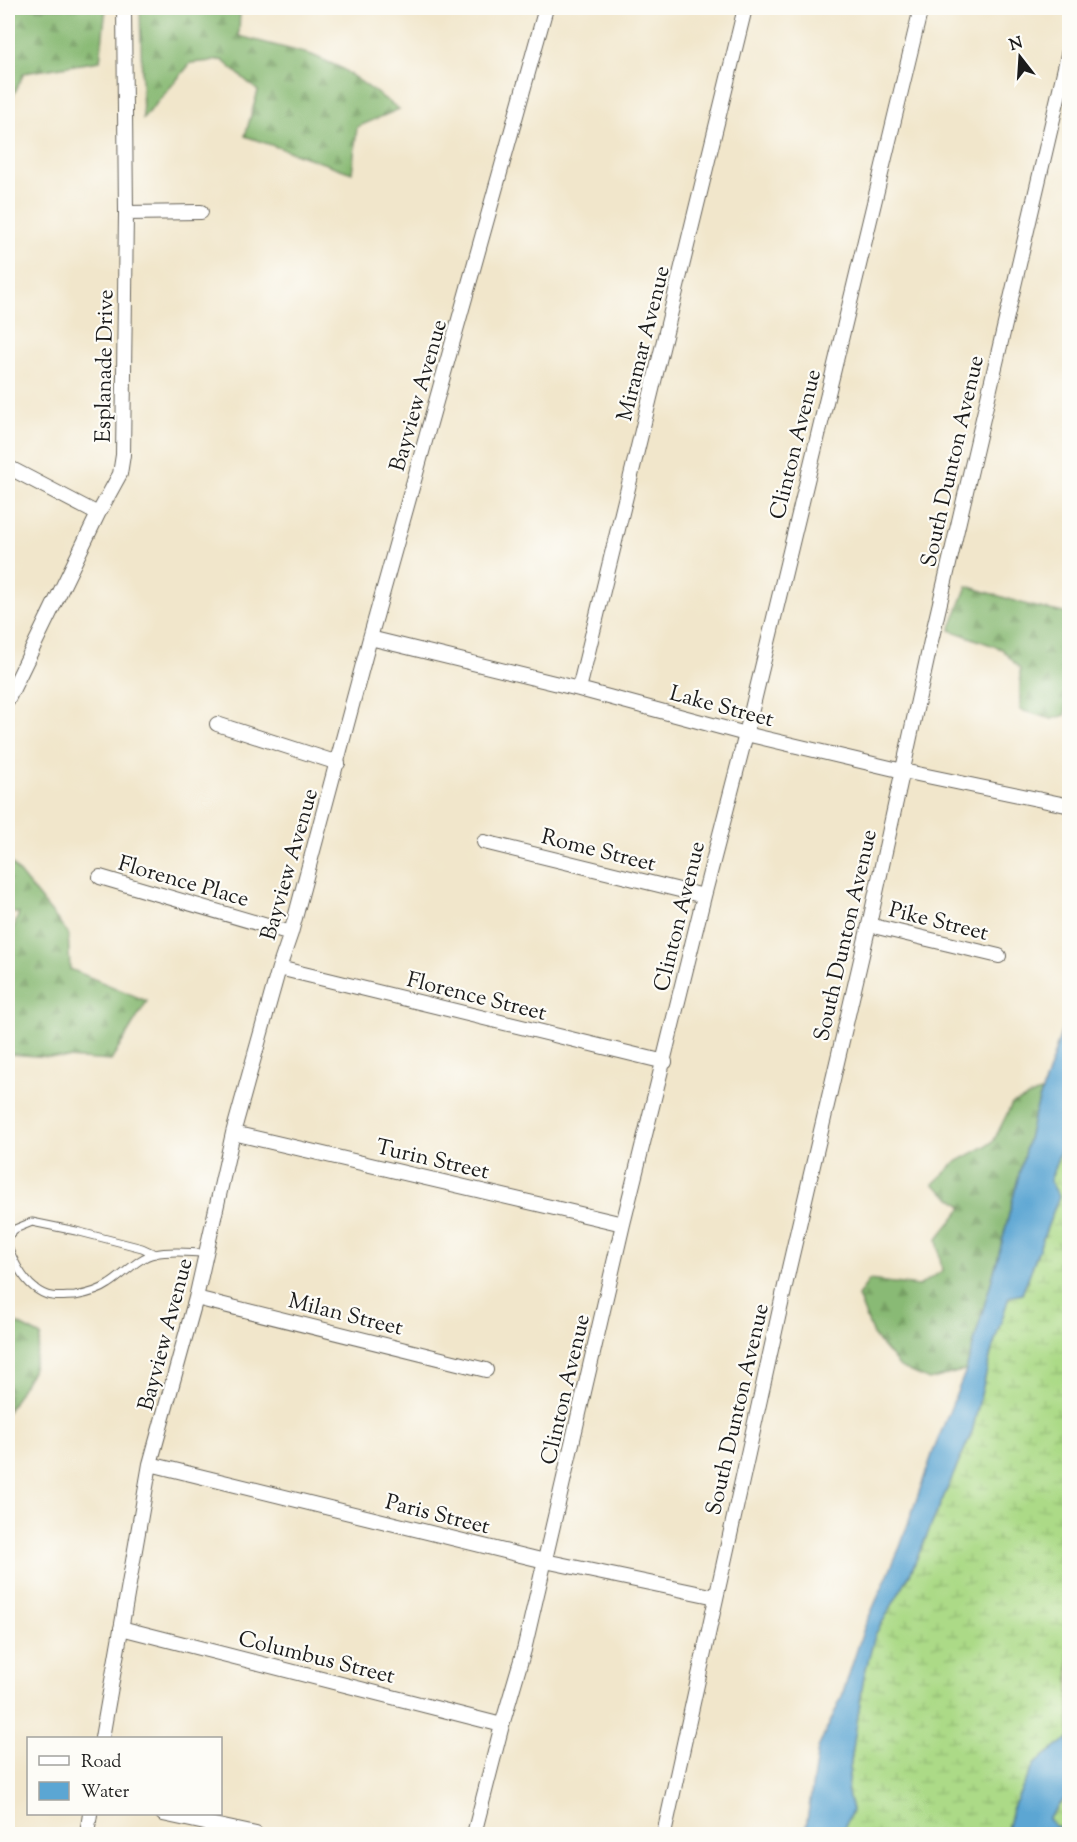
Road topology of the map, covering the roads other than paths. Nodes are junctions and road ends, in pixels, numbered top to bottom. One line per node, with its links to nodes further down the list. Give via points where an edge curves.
1 (124, 8): 7 (street, Esplanade Drive)
2 (546, 8): 10 (street, Bayview Avenue)
3 (745, 8): 11 (street, Miramar Avenue)
4 (921, 8): 14 (street, Clinton Avenue)
5 (1070, 46): 16 (street, South Dunton Avenue)
6 (201, 212): 7 (street)
7 (126, 213): 9 (street, Esplanade Drive, via 123,455 120,474)
8 (8, 467): 9 (street)
9 (98, 514): 12 (street, Esplanade Drive)
10 (370, 638): 11 (street, Lake Street); 15 (street, Bayview Avenue)
11 (579, 689): 14 (street, Lake Street)
12 (8, 699)
13 (217, 724): 15 (street)
14 (747, 734): 16 (street, Lake Street); 20 (street, Clinton Avenue)
15 (338, 763): 22 (street, Bayview Avenue)
16 (903, 771): 17 (street, Lake Street); 21 (street, South Dunton Avenue)
17 (1066, 806)
18 (484, 842): 20 (street, Rome Street)
19 (100, 877): 22 (street, Florence Place)
20 (704, 896): 25 (street, Clinton Avenue)
21 (869, 924): 23 (street, Pike Street); 36 (street, South Dunton Avenue)
22 (291, 933): 24 (street, Bayview Avenue)
23 (999, 956)
24 (279, 968): 25 (street, Florence Street); 26 (street, Bayview Avenue)
25 (664, 1062): 27 (street, Clinton Avenue)
26 (233, 1133): 27 (street, Turin Street); 30 (street, Bayview Avenue)
27 (623, 1224): 35 (street, Clinton Avenue)
28 (8, 1236): 31 (lane, via 32,1222)
29 (8, 1246): 31 (lane, via 23,1276 36,1289 63,1297 98,1291)
30 (206, 1253): 31 (lane); 32 (street, Bayview Avenue)
31 (155, 1254)
32 (196, 1298): 33 (street, Milan Street); 34 (street, Bayview Avenue)
33 (486, 1370)
34 (150, 1464): 35 (street, Paris Street); 37 (street, Bayview Avenue)
35 (545, 1561): 36 (street, Paris Street); 38 (street, Clinton Avenue)
36 (716, 1597): 45 (street, South Dunton Avenue)
37 (121, 1628): 38 (street, Columbus Street); 39 (street, Bayview Avenue)
38 (502, 1725): 44 (street, Clinton Avenue)
39 (102, 1737)
40 (90, 1815): 42 (street)
41 (168, 1815): 43 (street)
42 (87, 1834)
43 (256, 1834)
44 (474, 1834)
45 (664, 1834)

